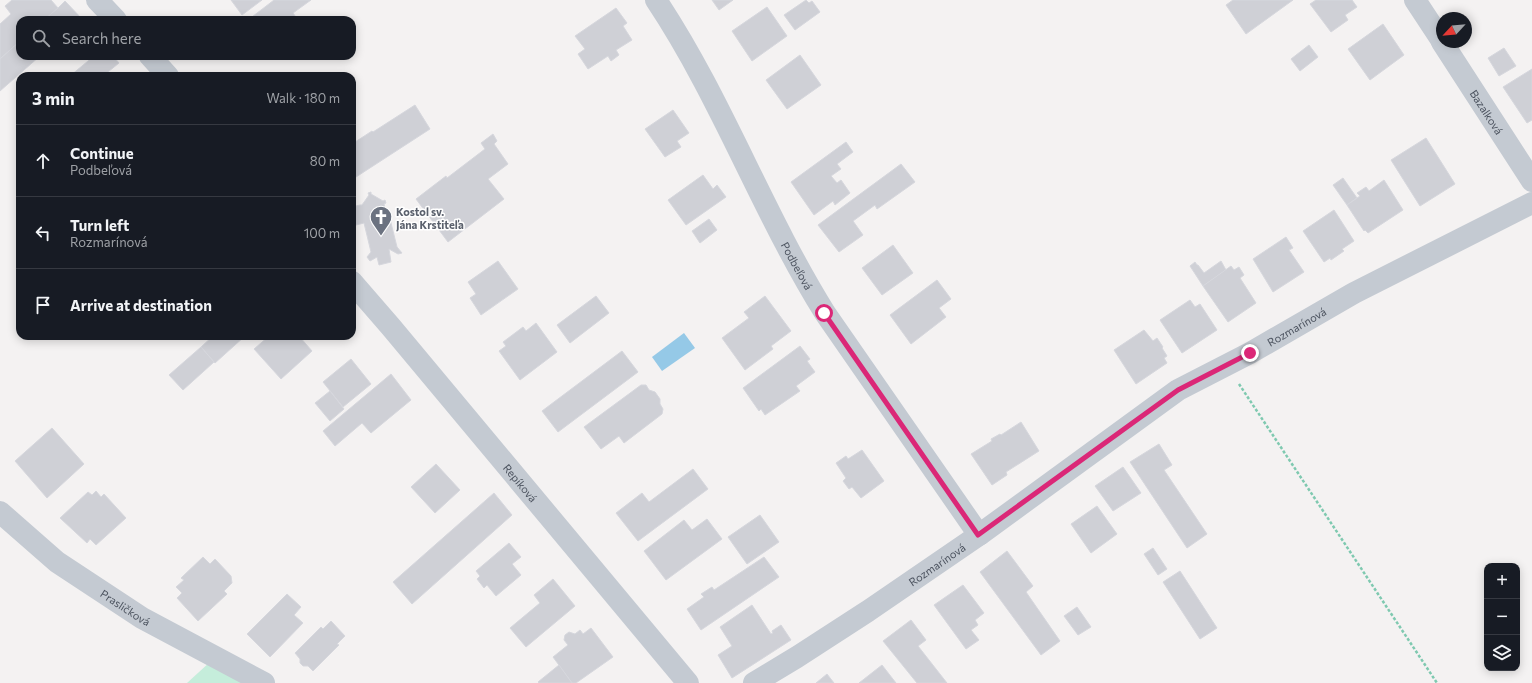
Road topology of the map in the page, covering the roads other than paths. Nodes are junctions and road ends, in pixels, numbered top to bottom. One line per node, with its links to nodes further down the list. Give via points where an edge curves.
1 (97, 0): 4 (street)
2 (656, 0): 13 (street, Podbeľová, via 711,94 805,281 824,313)
3 (1415, 0): 5 (street, Bazalková)
4 (112, 16)
5 (1436, 33)
6 (1446, 48): 9 (street, Bazalková)
7 (154, 60): 8 (street)
8 (164, 72)
9 (1532, 181)
10 (1532, 203): 13 (street, Rozmarínová, via 1354,292 1178,390)
11 (356, 287): 15 (street, Repíková)
12 (0, 512): 14 (street, Prasličková, via 58,562 142,618)
13 (978, 535): 16 (street, Rozmarínová, via 798,657)
14 (264, 683)
15 (688, 683)
16 (754, 683)

